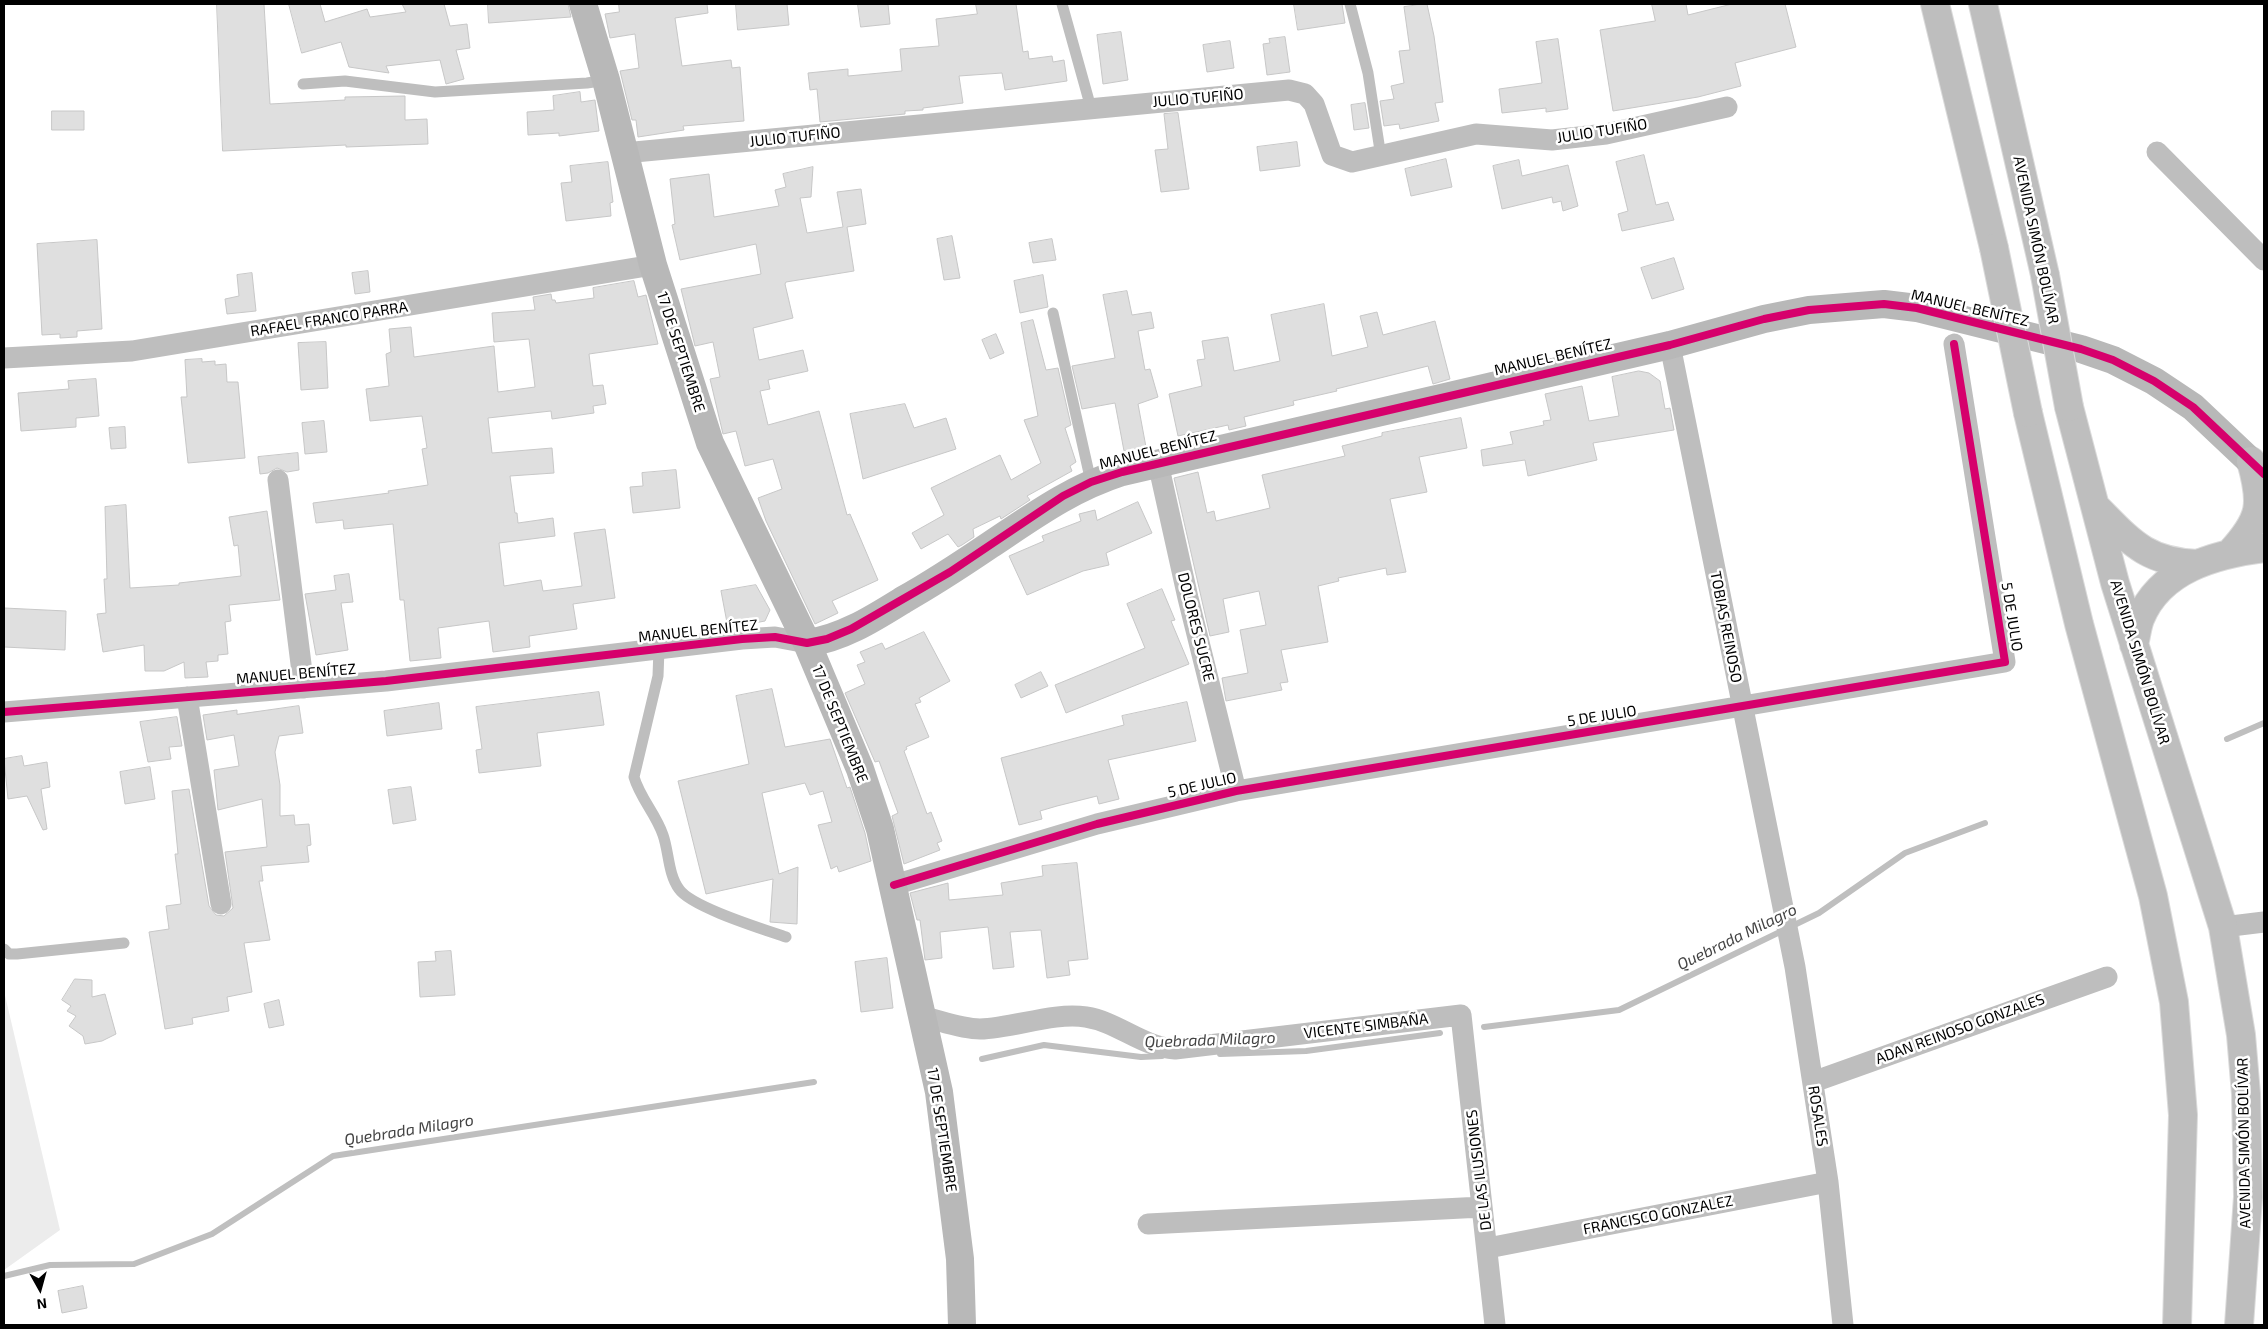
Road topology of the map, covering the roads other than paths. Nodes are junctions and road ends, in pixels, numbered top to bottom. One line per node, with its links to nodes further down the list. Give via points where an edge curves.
1 (583, 4): 6 (street, 17 DE SEPTIEMBRE)
2 (1062, 4): 8 (lane)
3 (1350, 4): 12 (lane, via 1368,73)
4 (1935, 4): 54 (highway, bridge, via 1994,248 2028,413 2079,624 2153,896 2174,1002 2183,1115)
5 (1983, 4): 23 (highway, AVENIDA SIMÓN BOLÍVAR, bridge, via 2045,275 2069,407)
6 (606, 80): 7 (lane, via 435,92 344,81); 11 (street, 17 DE SEPTIEMBRE)
7 (303, 84)
8 (1091, 108): 11 (street, JULIO TUFIÑO); 12 (street, JULIO TUFIÑO, via 1289,90 1305,94 1314,104 1332,155 1352,162)
9 (1726, 108): 12 (street, JULIO TUFIÑO, via 1606,134 1552,140 1476,134)
10 (2157, 152): 13 (street)
11 (624, 153): 14 (street, 17 DE SEPTIEMBRE)
12 (1381, 157)
13 (2264, 260)
14 (653, 266): 18 (street, RAFAEL FRANCO PARRA, via 132,351); 27 (street, 17 DE SEPTIEMBRE, via 710,443)
15 (1053, 313): 22 (lane)
16 (1954, 344): 32 (street, 5 DE JULIO, via 2005,662)
17 (1670, 345): 19 (street, MANUEL BENÍTEZ); 20 (street, MANUEL BENÍTEZ, via 1808,310 1884,304 1917,308 2113,360 2154,380 2193,407); 32 (street, TOBIAS REINOSO)
18 (4, 358)
19 (1158, 463): 22 (street, MANUEL BENÍTEZ); 34 (street, DOLORES SUCRE)
20 (2258, 468): 25 (highway, via 2257,512 2247,534)
21 (278, 480): 30 (street)
22 (1091, 482): 27 (street, MANUEL BENÍTEZ, via 1063,496 891,608 827,639)
23 (2094, 505): 26 (highway, via 2134,545 2156,558 2180,564); 28 (highway, AVENIDA SIMÓN BOLÍVAR)
24 (2264, 548): 25 (highway)
25 (2231, 552): 26 (highway)
26 (2198, 564): 28 (highway, via 2173,577 2154,596 2140,619)
27 (807, 643): 29 (street, MANUEL BENÍTEZ, via 762,637); 35 (street, 17 DE SEPTIEMBRE, via 860,769)
28 (2134, 645): 39 (highway, AVENIDA SIMÓN BOLÍVAR)
29 (659, 649): 30 (street, MANUEL BENÍTEZ); 40 (lane, via 658,676 634,777 663,835 679,889 692,901)
30 (304, 688): 31 (street, MANUEL BENÍTEZ)
31 (187, 697): 33 (street, MANUEL BENÍTEZ); 36 (street)
32 (1742, 707): 34 (street, 5 DE JULIO); 37 (street, TOBIAS REINOSO)
33 (4, 712)
34 (1236, 791): 35 (street, 5 DE JULIO, via 1097,824)
35 (894, 885): 45 (street, 17 DE SEPTIEMBRE)
36 (221, 904)
37 (1784, 908): 46 (street, ROSALES)
38 (2264, 922): 39 (street)
39 (2223, 927): 55 (highway, AVENIDA SIMÓN BOLÍVAR, via 2241,1035 2246,1094 2248,1197)
40 (786, 938)
41 (124, 943): 42 (lane, via 17,954 8,954)
42 (4, 949)
43 (2107, 977): 46 (street, ADAN REINOSO GONZALES)
44 (1461, 1015): 45 (street, VICENTE SIMBAÑA, via 1175,1049 1150,1044 1088,1018 1063,1017 981,1029); 48 (street, DE LAS ILUSIONES)
45 (920, 1016): 51 (street, 17 DE SEPTIEMBRE, via 940,1101 960,1259)
46 (1813, 1082): 47 (street, ROSALES)
47 (1828, 1182): 50 (street, FRANCISCO GONZALEZ); 53 (street, ROSALES)
48 (1482, 1207): 49 (street); 50 (street, DE LAS ILUSIONES)
49 (1148, 1224)
50 (1488, 1248): 52 (street, DE LAS ILUSIONES)
51 (962, 1325)
52 (1495, 1325)
53 (1844, 1325)
54 (2177, 1325)
55 (2239, 1325)

